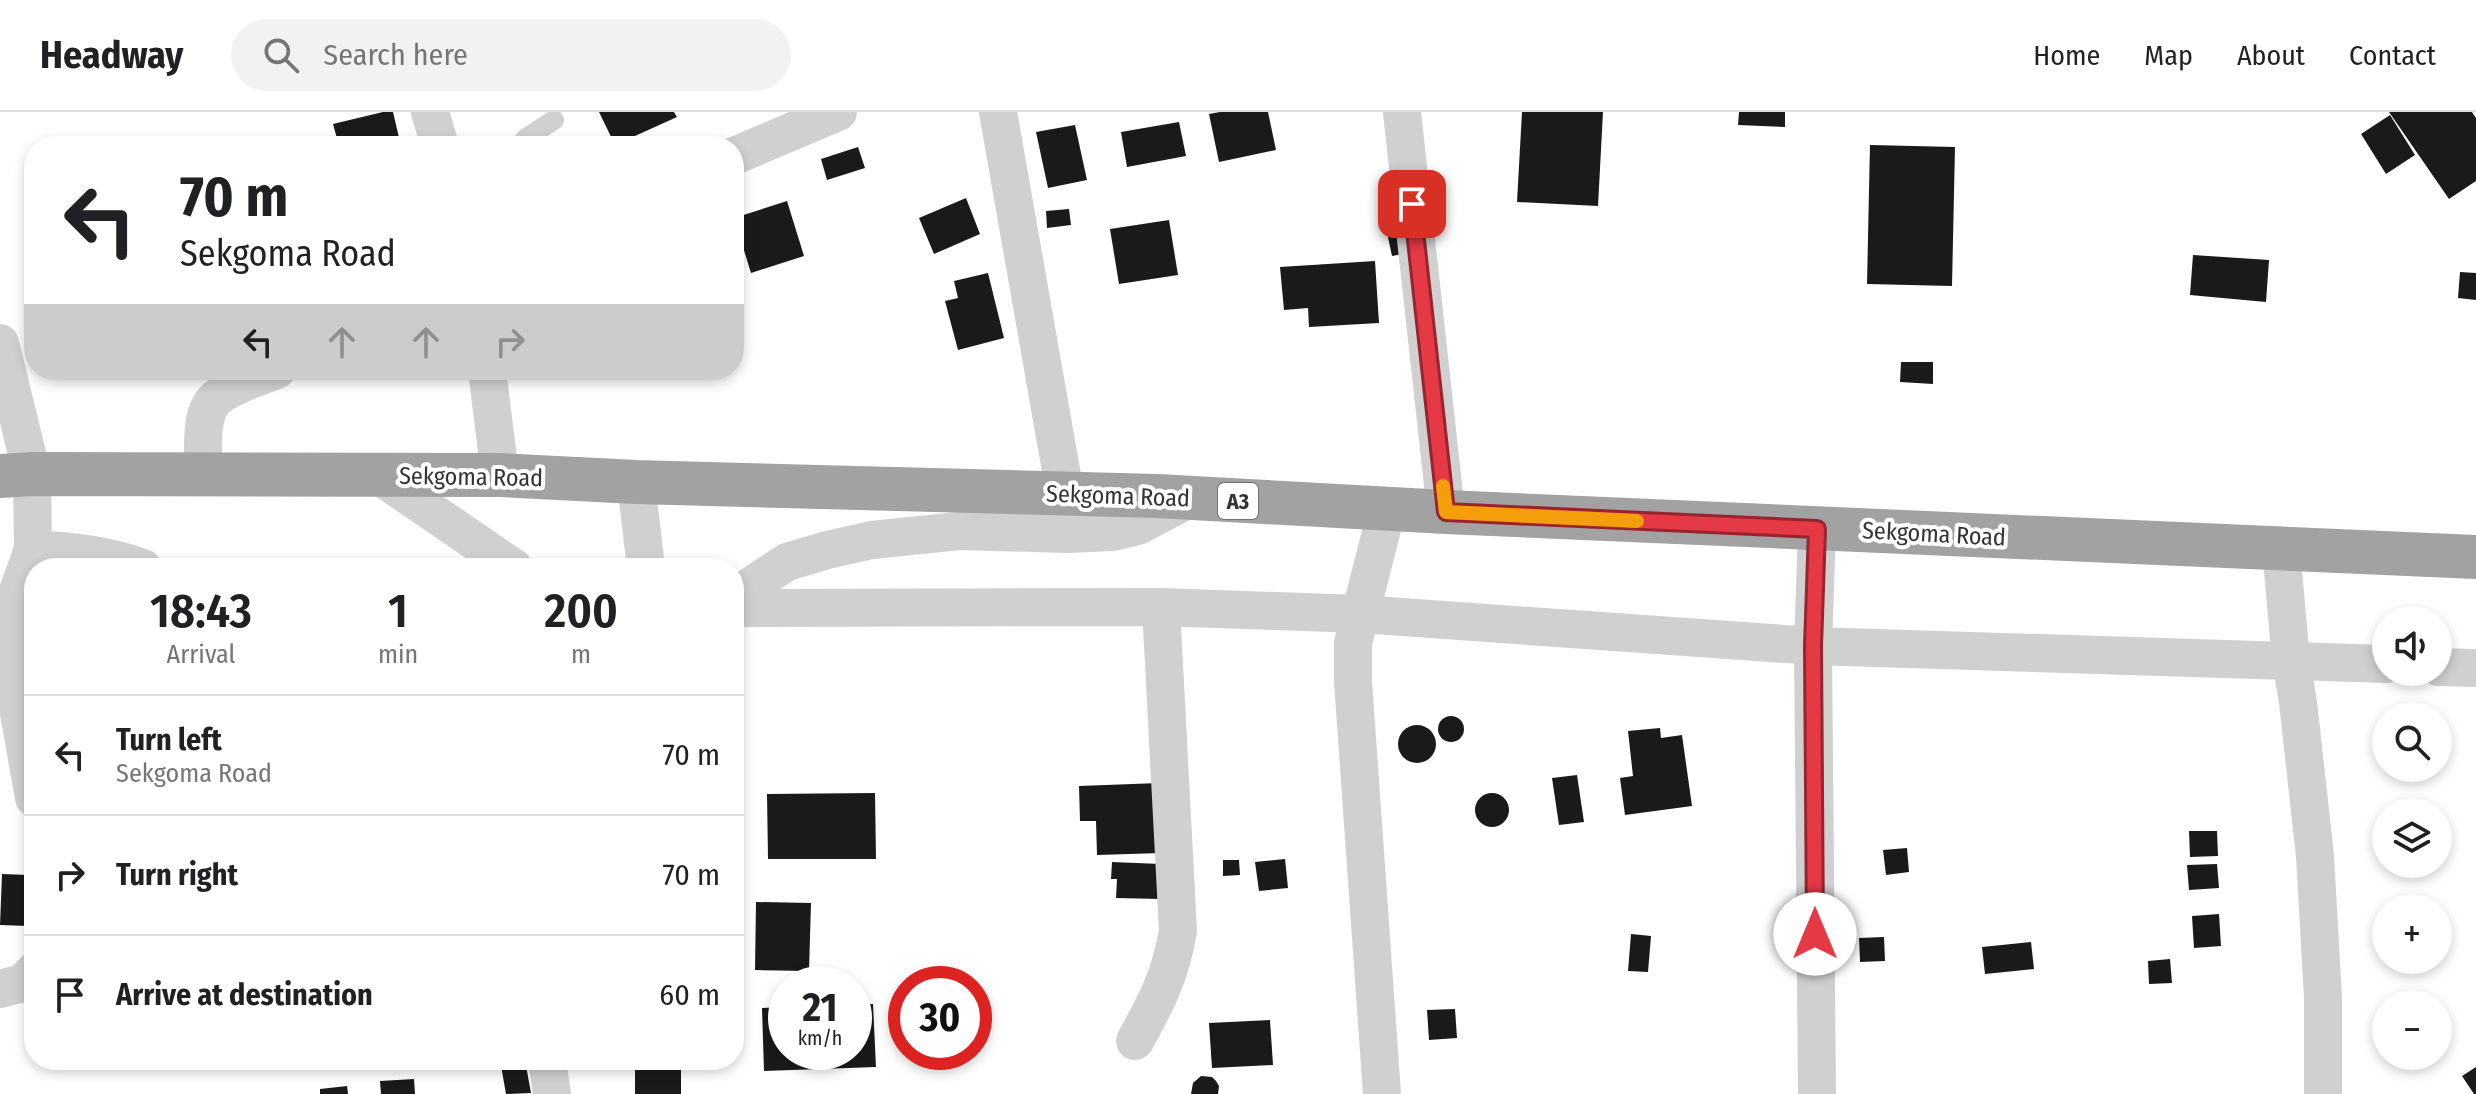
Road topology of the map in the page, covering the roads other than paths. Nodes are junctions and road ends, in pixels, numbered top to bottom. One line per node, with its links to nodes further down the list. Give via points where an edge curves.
1 (430, 112): 6 (street)
2 (838, 112): 8 (street)
3 (998, 112): 17 (street)
4 (1402, 112): 20 (street)
5 (554, 120): 7 (lane)
6 (437, 136)
7 (530, 136)
8 (744, 152)
9 (0, 343): 12 (street)
10 (253, 380): 13 (street, via 210,404)
11 (489, 380): 15 (street)
12 (16, 475): 13 (highway, Sekgoma Road / A3); 22 (street)
13 (203, 475): 14 (highway, Sekgoma Road / A3)
14 (378, 475): 15 (highway, Sekgoma Road / A3); 27 (street)
15 (500, 475): 16 (highway, Sekgoma Road / A3)
16 (636, 482): 17 (highway, Sekgoma Road / A3); 28 (street)
17 (1065, 493): 18 (highway, Sekgoma Road / A3)
18 (1191, 498): 19 (highway, Sekgoma Road / A3); 30 (street, via 1138,526 1113,532 959,531 872,540 787,562)
19 (1387, 509): 20 (highway, Sekgoma Road / A3); 33 (street)
20 (1446, 512): 21 (highway, Sekgoma Road / A3)
21 (1817, 529): 23 (highway, Sekgoma Road / A3); 34 (street)
22 (33, 549): 25 (street); 26 (street)
23 (2281, 549): 24 (highway, Sekgoma Road / A3); 35 (street)
24 (2476, 557)
25 (30, 558)
26 (110, 558)
27 (499, 558)
28 (645, 558)
29 (24, 574): 39 (street, via 10,662)
30 (744, 590)
31 (1161, 607): 32 (street); 33 (street); 42 (street, via 1178,931 1172,965)
32 (744, 608)
33 (1360, 614): 34 (street); 45 (street, via 1353,681)
34 (1813, 646): 35 (street); 46 (street)
35 (2291, 660): 36 (street); 47 (street, via 2315,856)
36 (2372, 663)
37 (2452, 667): 38 (street)
38 (2476, 668)
39 (24, 741)
40 (24, 982): 41 (street)
41 (0, 989)
42 (1135, 1041)
43 (548, 1070): 44 (street)
44 (552, 1094)
45 (1382, 1094)
46 (1817, 1094)
47 (2323, 1094)

